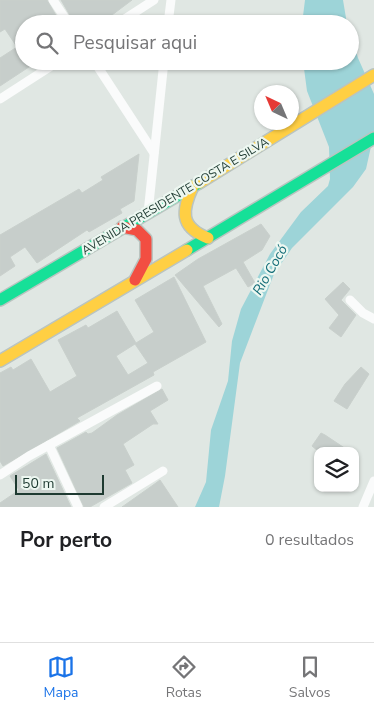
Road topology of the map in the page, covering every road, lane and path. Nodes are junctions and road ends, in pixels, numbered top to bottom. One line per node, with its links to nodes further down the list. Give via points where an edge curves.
1 (53, 0): 4 (street)
2 (154, 0): 5 (street)
3 (171, 0): 6 (street)
4 (63, 15)
5 (131, 15)
6 (169, 15)
7 (45, 70): 11 (street)
8 (100, 70): 13 (street)
9 (163, 70): 13 (street)
10 (374, 75): 14 (main road, AVENIDA PRESIDENTE COSTA E SILVA)
11 (0, 99)
12 (374, 138): 17 (main road)
13 (154, 153): 15 (street)
14 (193, 186): 15 (main road, AVENIDA PRESIDENTE COSTA E SILVA); 17 (main road, via 185,204 185,218 194,233)
15 (148, 213): 16 (main road, AVENIDA PRESIDENTE COSTA E SILVA)
16 (122, 227): 18 (main road, via 140,233 147,245 146,259); 19 (main road, AVENIDA PRESIDENTE COSTA E SILVA)
17 (208, 238): 18 (main road)
18 (135, 280): 22 (main road)
19 (0, 300)
20 (350, 300): 21 (street)
21 (374, 319)
22 (0, 361)
23 (157, 386): 24 (street)
24 (49, 445): 26 (street); 28 (street)
25 (163, 472): 29 (street)
26 (0, 475)
27 (374, 481): 30 (street)
28 (78, 507)
29 (104, 507)
30 (363, 507)

